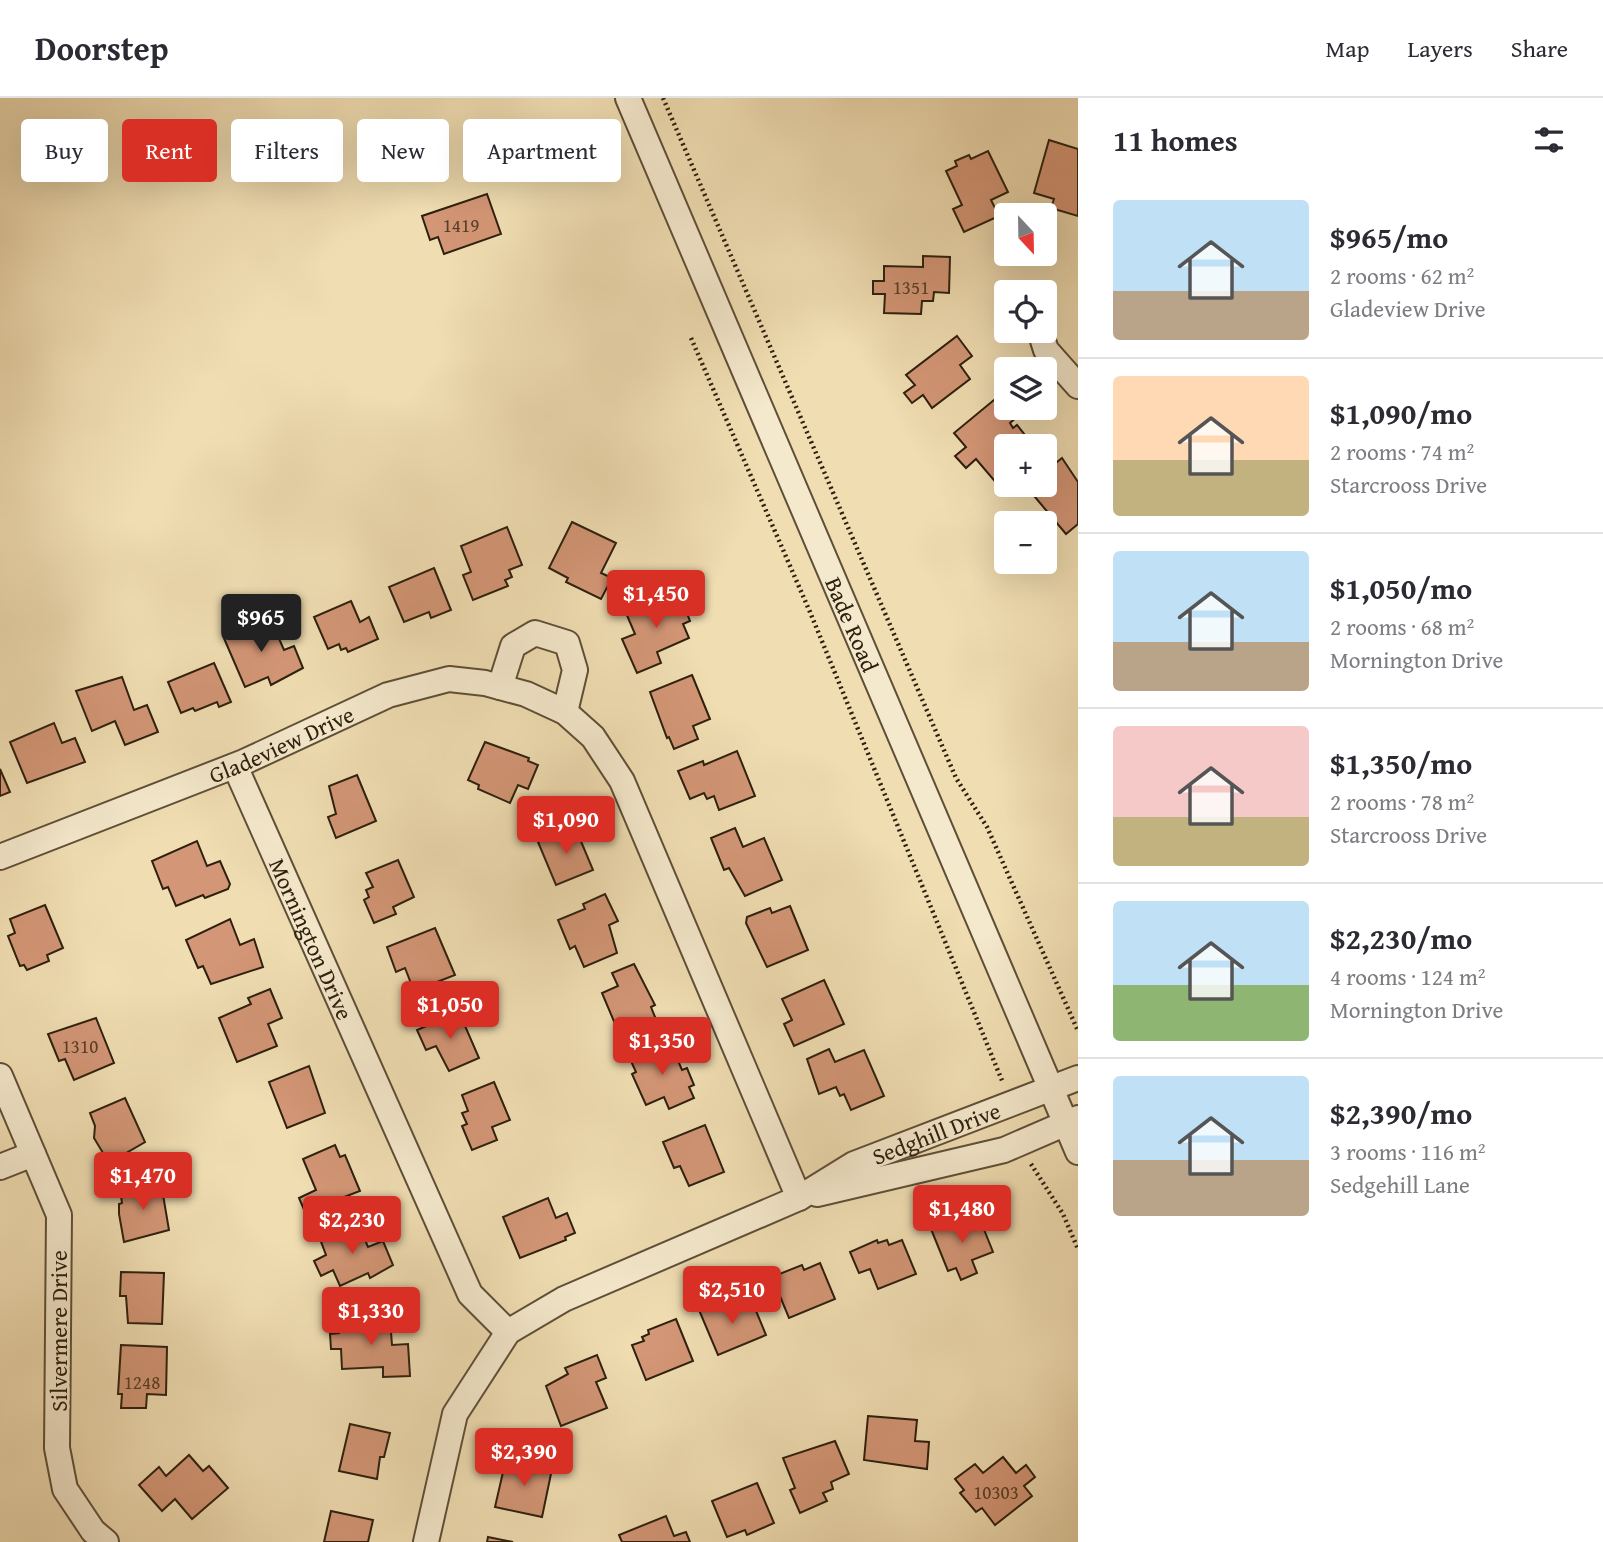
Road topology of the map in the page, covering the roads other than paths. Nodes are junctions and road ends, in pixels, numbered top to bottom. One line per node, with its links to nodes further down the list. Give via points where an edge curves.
1 (628, 98): 10 (street, Bade Road)
2 (1044, 343): 3 (street)
3 (1078, 386)
4 (500, 687): 5 (street, Gladeview Drive); 5 (street, via 513,646 535,633 567,643 575,670); 6 (street, Gladeview Drive, via 449,679 388,695)
5 (565, 712): 15 (street, Gladeview Drive, via 593,737 622,781)
6 (234, 766): 7 (street, Gladeview Drive); 16 (street, Mornington Drive, via 470,1294)
7 (0, 857)
8 (0, 1076): 13 (street, Silvermere Drive)
9 (1078, 1078): 10 (street, Sedghill Drive)
10 (1051, 1089): 11 (street, Bade Road); 15 (street, Sedghill Drive, via 854,1164)
11 (1072, 1120): 12 (street, Bade Road); 15 (street, Sedghill Drive, via 1004,1150)
12 (1078, 1152)
13 (33, 1154): 14 (street); 17 (street, Silvermere Drive, via 59,1215 57,1448 65,1489 93,1531)
14 (0, 1167)
15 (799, 1198): 16 (street, Sedghill Drive, via 564,1299)
16 (508, 1332): 18 (street, via 455,1414)
17 (106, 1542)
18 (426, 1542)

